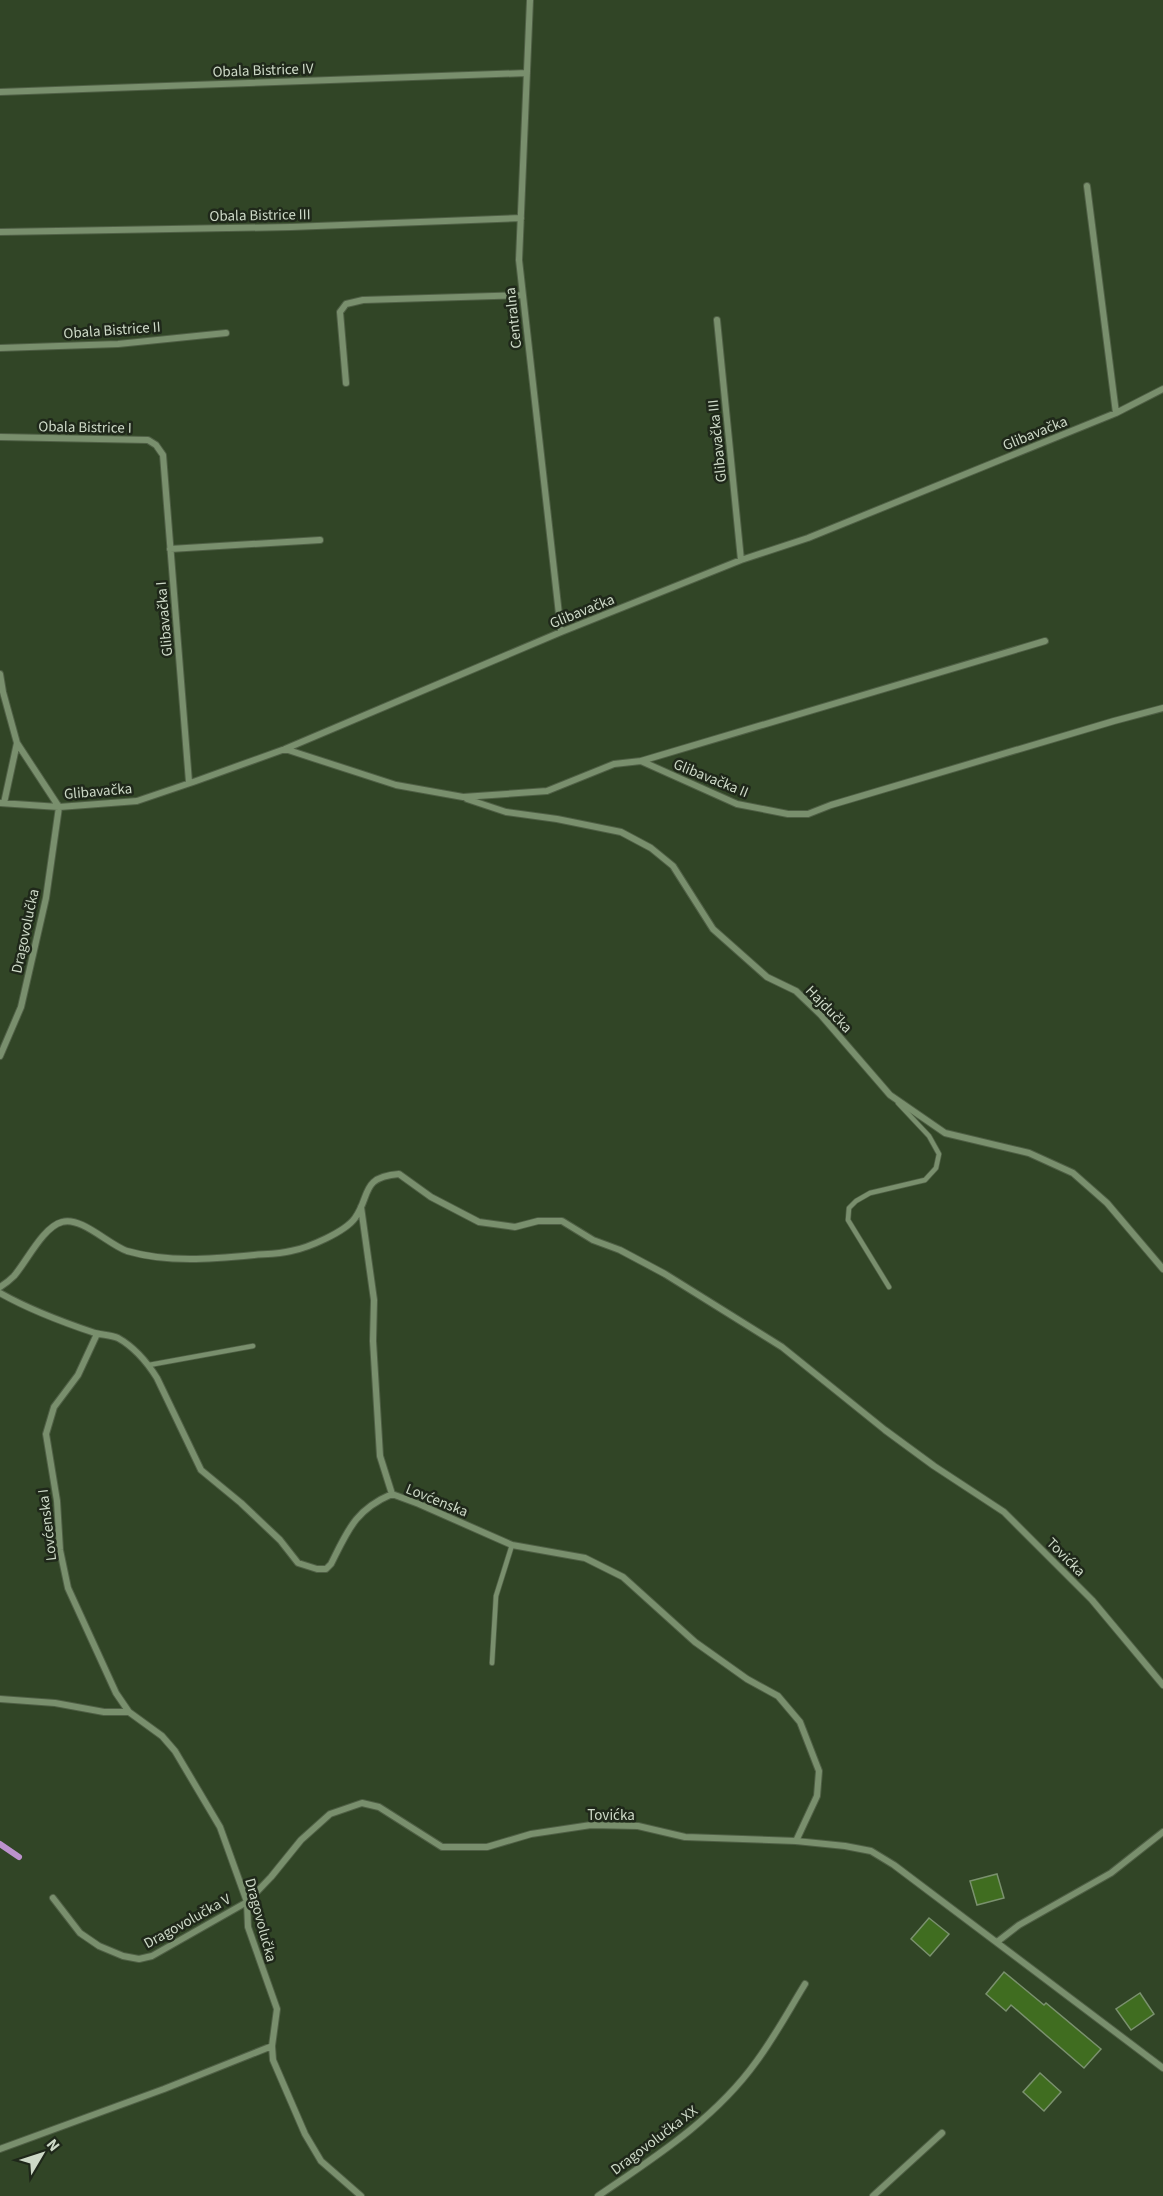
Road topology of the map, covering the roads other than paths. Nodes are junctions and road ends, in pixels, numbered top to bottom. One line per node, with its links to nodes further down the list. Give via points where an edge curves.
1 (530, 0): 2 (street, Centralna)
2 (527, 73): 3 (street, Obala Bistrice IV); 5 (street, Centralna)
3 (0, 92)
4 (1087, 186): 13 (street)
5 (521, 218): 6 (street, Obala Bistrice III); 7 (street, Centralna, via 519,260)
6 (0, 232)
7 (523, 295): 11 (street, via 363,300 346,304 340,312); 19 (street, Centralna)
8 (717, 320): 18 (street, Glibavačka III)
9 (226, 333): 10 (street, Obala Bistrice II, via 118,344)
10 (0, 348)
11 (346, 383)
12 (1163, 389): 13 (street, Glibavačka)
13 (1116, 413): 18 (street, Glibavačka, via 808,538)
14 (0, 437): 15 (street, Obala Bistrice I, via 148,440)
15 (163, 454): 17 (street, Glibavačka I)
16 (320, 540): 17 (street)
17 (170, 549): 26 (street, Glibavačka I)
18 (741, 560): 19 (street, Glibavačka)
19 (561, 632): 24 (street, Glibavačka)
20 (1045, 641): 25 (street)
21 (0, 674): 23 (street)
22 (1163, 708): 25 (street, Glibavačka II, via 808,814 737,804)
23 (17, 743): 28 (street); 29 (street)
24 (285, 749): 26 (street, Glibavačka); 27 (street, via 396,785)
25 (641, 761): 27 (street, via 614,764 547,791)
26 (189, 782): 29 (street, Glibavačka, via 136,801)
27 (463, 797): 31 (street, Hajdučka, via 506,813 621,832 651,848 673,866 713,929 767,977 796,992 820,1014)
28 (2, 803): 29 (street, Glibavačka)
29 (59, 807): 30 (street, Dragovolučka, via 45,898 21,1007)
30 (0, 1056)
31 (890, 1095): 33 (street, Hajdučka, via 945,1133 1029,1153 1073,1173 1107,1203); 35 (lane, via 929,1136 939,1154 936,1168 925,1180 870,1193 849,1208 848,1220)
32 (360, 1205): 34 (street, Tovićka, via 356,1217 342,1231 292,1251 216,1259 161,1258 125,1250 87,1228 64,1221 49,1230); 40 (street, via 374,1300 380,1456); 43 (street, Tovićka, via 376,1180 399,1174 431,1197 479,1222 515,1227 538,1221 562,1221 665,1274 782,1347 934,1466 1004,1512 1092,1599)
33 (1163, 1269)
34 (0, 1287)
35 (889, 1287)
36 (0, 1293): 37 (street, Lovćenska)
37 (97, 1334): 39 (street, Lovćenska, via 116,1337); 45 (street, Lovćenska I, via 78,1375 54,1407 46,1434 68,1588 116,1693)
38 (253, 1346): 39 (lane)
39 (149, 1365): 40 (street, Lovćenska, via 201,1470 242,1503 307,1568 326,1569 358,1515)
40 (392, 1494): 41 (street, Lovćenska)
41 (512, 1545): 42 (lane, via 496,1596); 47 (street, Lovćenska, via 585,1558 623,1576 695,1642 778,1696 800,1722 819,1771 817,1796)
42 (492, 1663)
43 (1163, 1685)
44 (0, 1699): 45 (street)
45 (129, 1712): 49 (street, Dragovolučka, via 162,1736 175,1751 220,1827)
46 (1163, 1832): 50 (street, via 1111,1873 1019,1925)
47 (796, 1841): 49 (street, Tovićka, via 685,1838 638,1826 591,1826 531,1834 487,1847 442,1847 379,1807 362,1803 330,1814 301,1840); 50 (street, Tovićka, via 871,1851)
48 (53, 1898): 49 (street, Dragovolučka V, via 80,1933 99,1946 139,1959 152,1956)
49 (247, 1902): 52 (street, Dragovolučka, via 248,1927 277,2009)
50 (997, 1942): 53 (street, Tovićka)
51 (805, 1984): 57 (street, Dragovolučka XX, via 756,2063 712,2112)
52 (272, 2046): 55 (street); 56 (street, Dragovolučka, via 273,2060 321,2161)
53 (1163, 2068)
54 (942, 2133): 58 (street)
55 (0, 2149)
56 (361, 2196)
57 (598, 2196)
58 (873, 2196)

